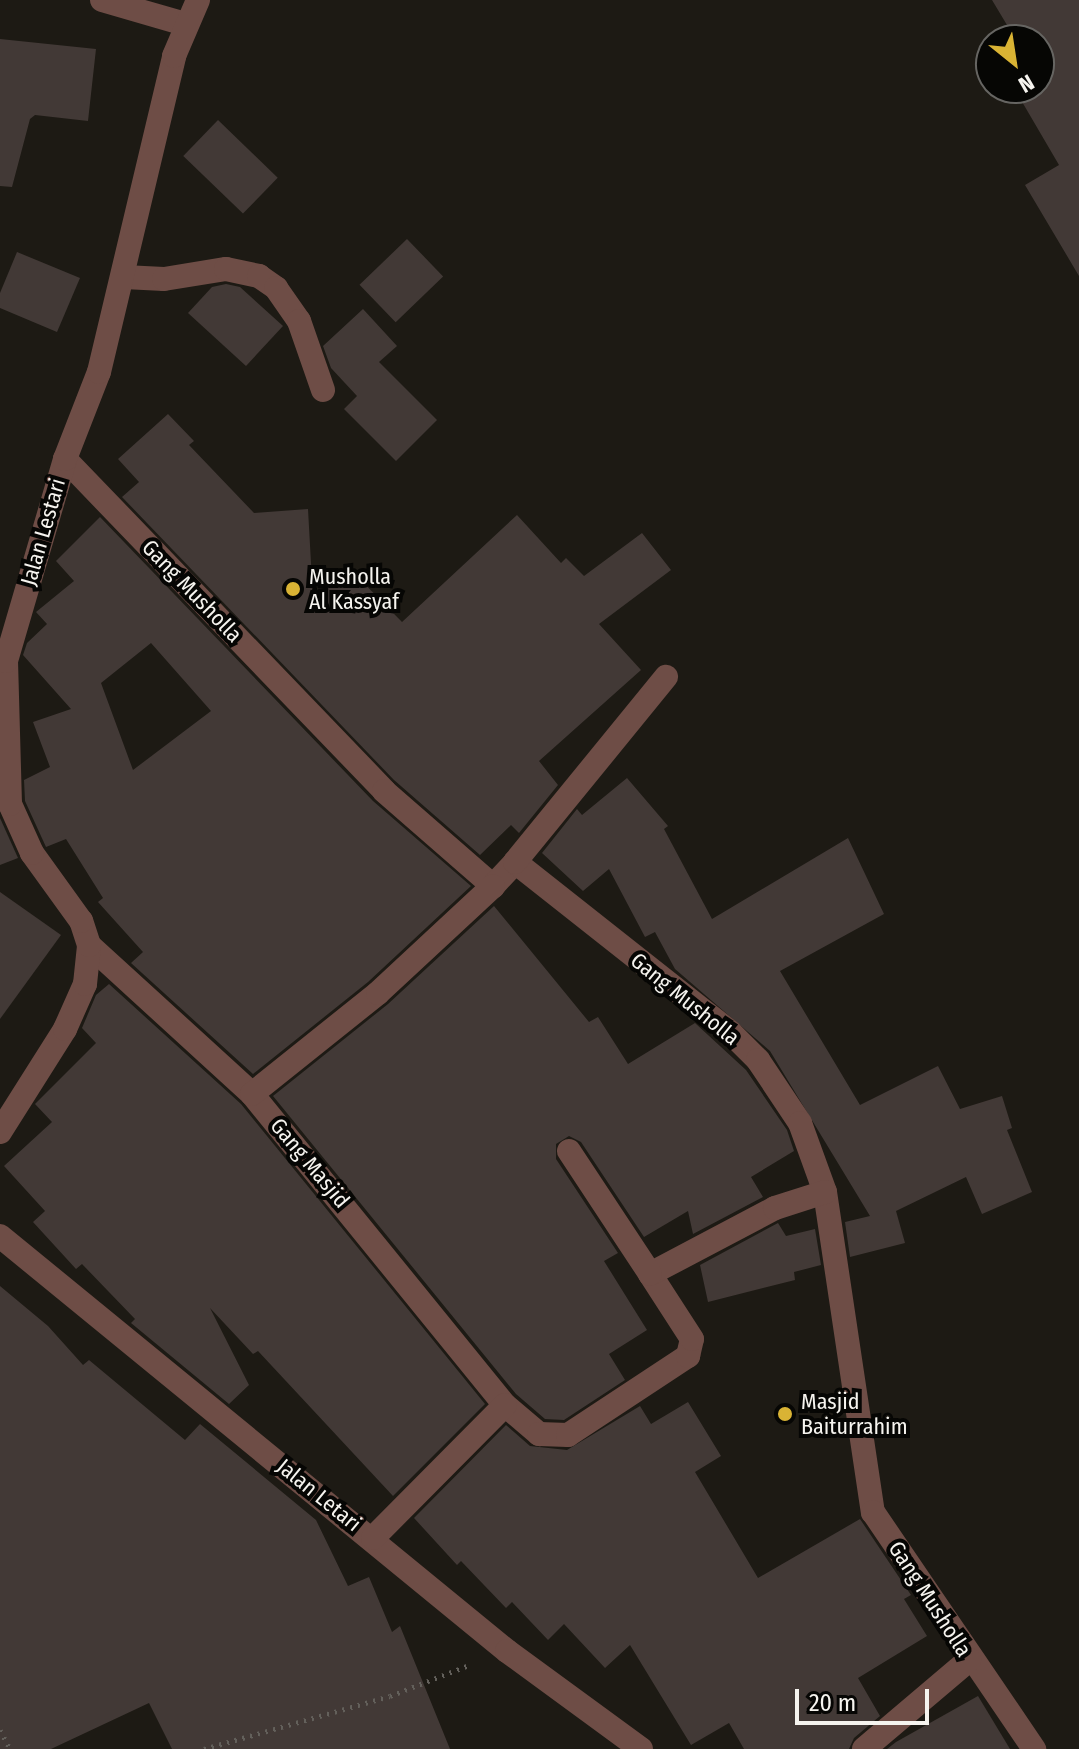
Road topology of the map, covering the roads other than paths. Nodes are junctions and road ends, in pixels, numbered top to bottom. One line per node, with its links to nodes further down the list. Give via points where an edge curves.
1 (102, 0): 3 (street)
2 (198, 0): 3 (street, Jalan Lestari)
3 (185, 24): 4 (street, Jalan Lestari)
4 (124, 277): 5 (street, via 164,279 226,269 259,276 276,288 299,321); 6 (street, Jalan Lestari, via 99,372)
5 (323, 390)
6 (65, 459): 8 (street, Jalan Lestari, via 6,661); 10 (street, Gang Musholla, via 384,791)
7 (666, 677): 9 (street)
8 (3, 764): 11 (street, Jalan Lestari, via 19,830 81,921)
9 (515, 862): 10 (street); 15 (street, Gang Musholla, via 730,1032 758,1060 800,1123)
10 (493, 886): 12 (street, via 378,993)
11 (89, 945): 12 (street, Gang Masjid); 13 (street, via 85,984 65,1029)
12 (252, 1094): 18 (street, Gang Masjid)
13 (0, 1132)
14 (569, 1151): 17 (street)
15 (825, 1192): 17 (street, via 775,1208); 20 (street, Gang Musholla, via 873,1512)
16 (0, 1236): 19 (street, Jalan Letari)
17 (650, 1274): 18 (street, Gang Masjid, via 692,1339 682,1363 568,1435 539,1434)
18 (505, 1405): 19 (street)
19 (373, 1538): 21 (street, Jalan Letari, via 507,1651)
20 (969, 1660): 22 (street); 23 (street, Gang Musholla)
21 (641, 1749)
22 (864, 1749)
23 (1034, 1749)

